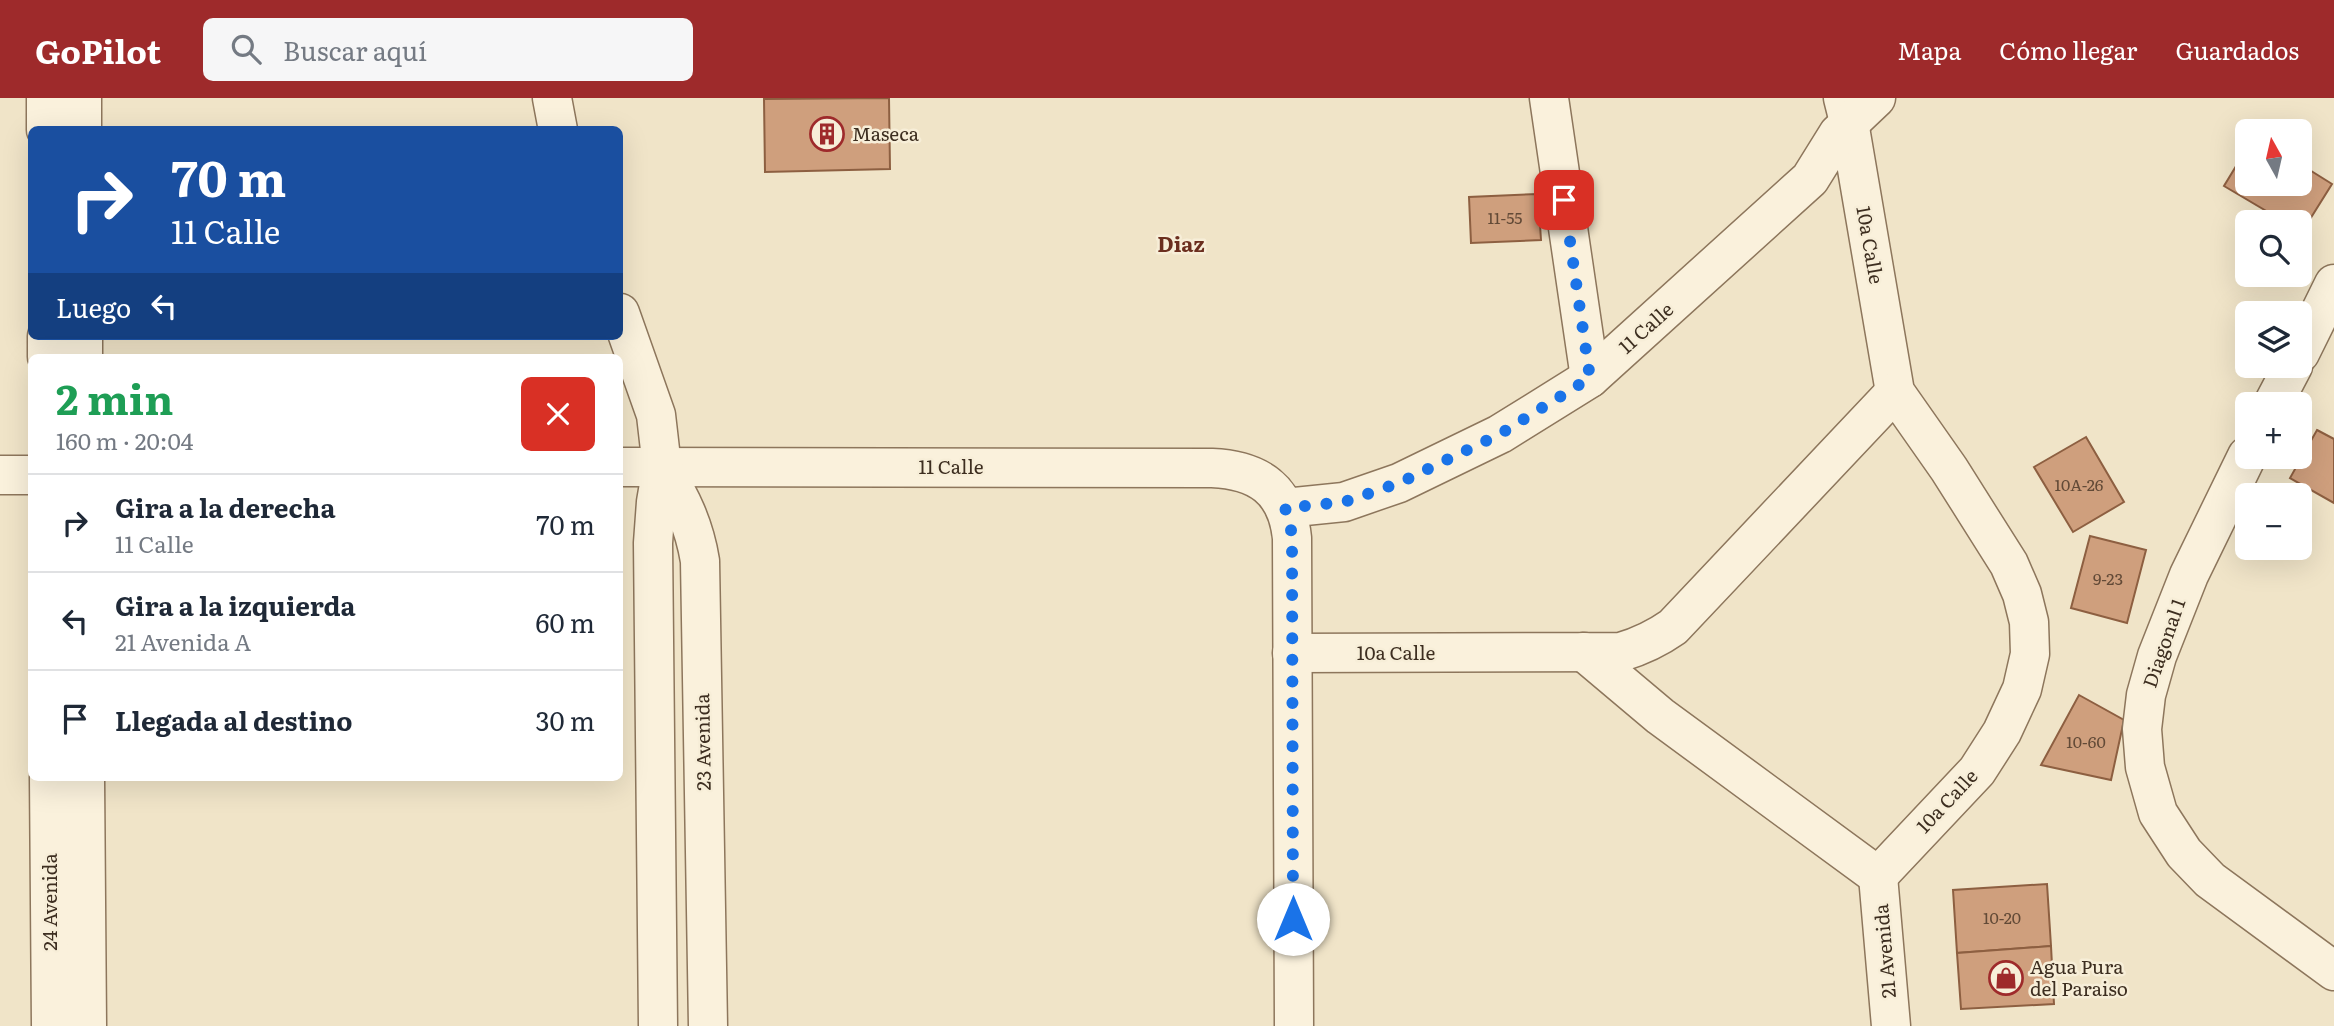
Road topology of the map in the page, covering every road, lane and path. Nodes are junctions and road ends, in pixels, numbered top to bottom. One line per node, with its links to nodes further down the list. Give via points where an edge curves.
1 (46, 98): 6 (street)
2 (82, 98): 7 (street)
3 (552, 98): 8 (street)
4 (1549, 98): 12 (street)
5 (1856, 106): 12 (street, 11 Calle, via 1810,179); 13 (street, 10a Calle)
6 (46, 126)
7 (82, 126)
8 (557, 126)
9 (2334, 284): 11 (street)
10 (623, 322): 15 (street, 23 Avenida, via 656,415)
11 (2312, 329)
12 (1590, 378): 19 (street, 11 Calle, via 1500,434 1399,483 1344,502)
13 (1895, 391): 20 (street, 10a Calle, via 1673,626 1656,639 1621,652); 24 (street, 10a Calle, via 2008,564 2029,622 2030,654 2022,689 1977,771)
14 (623, 467): 15 (street, 11 Calle)
15 (662, 467): 19 (street, 11 Calle, via 1232,469 1247,473); 28 (street, 23 Avenida, via 653,543); 29 (street, 23 Avenida, via 696,534 700,561)
16 (2241, 469): 25 (street, Diagonal 1, via 2189,575 2157,656 2142,729 2145,767 2158,813 2184,853 2210,880)
17 (0, 475): 18 (street)
18 (28, 475)
19 (1281, 500): 21 (street, via 1292,538)
20 (1584, 652): 21 (street, 10a Calle); 24 (street, via 1660,716)
21 (1293, 653): 30 (street)
22 (49, 781): 26 (street, 24 Avenida)
23 (85, 781): 27 (street, 24 Avenida)
24 (1878, 876): 31 (street, 21 Avenida)
25 (2334, 971)
26 (51, 1026)
27 (87, 1026)
28 (658, 1026)
29 (708, 1026)
30 (1294, 1026)
31 (1891, 1026)

